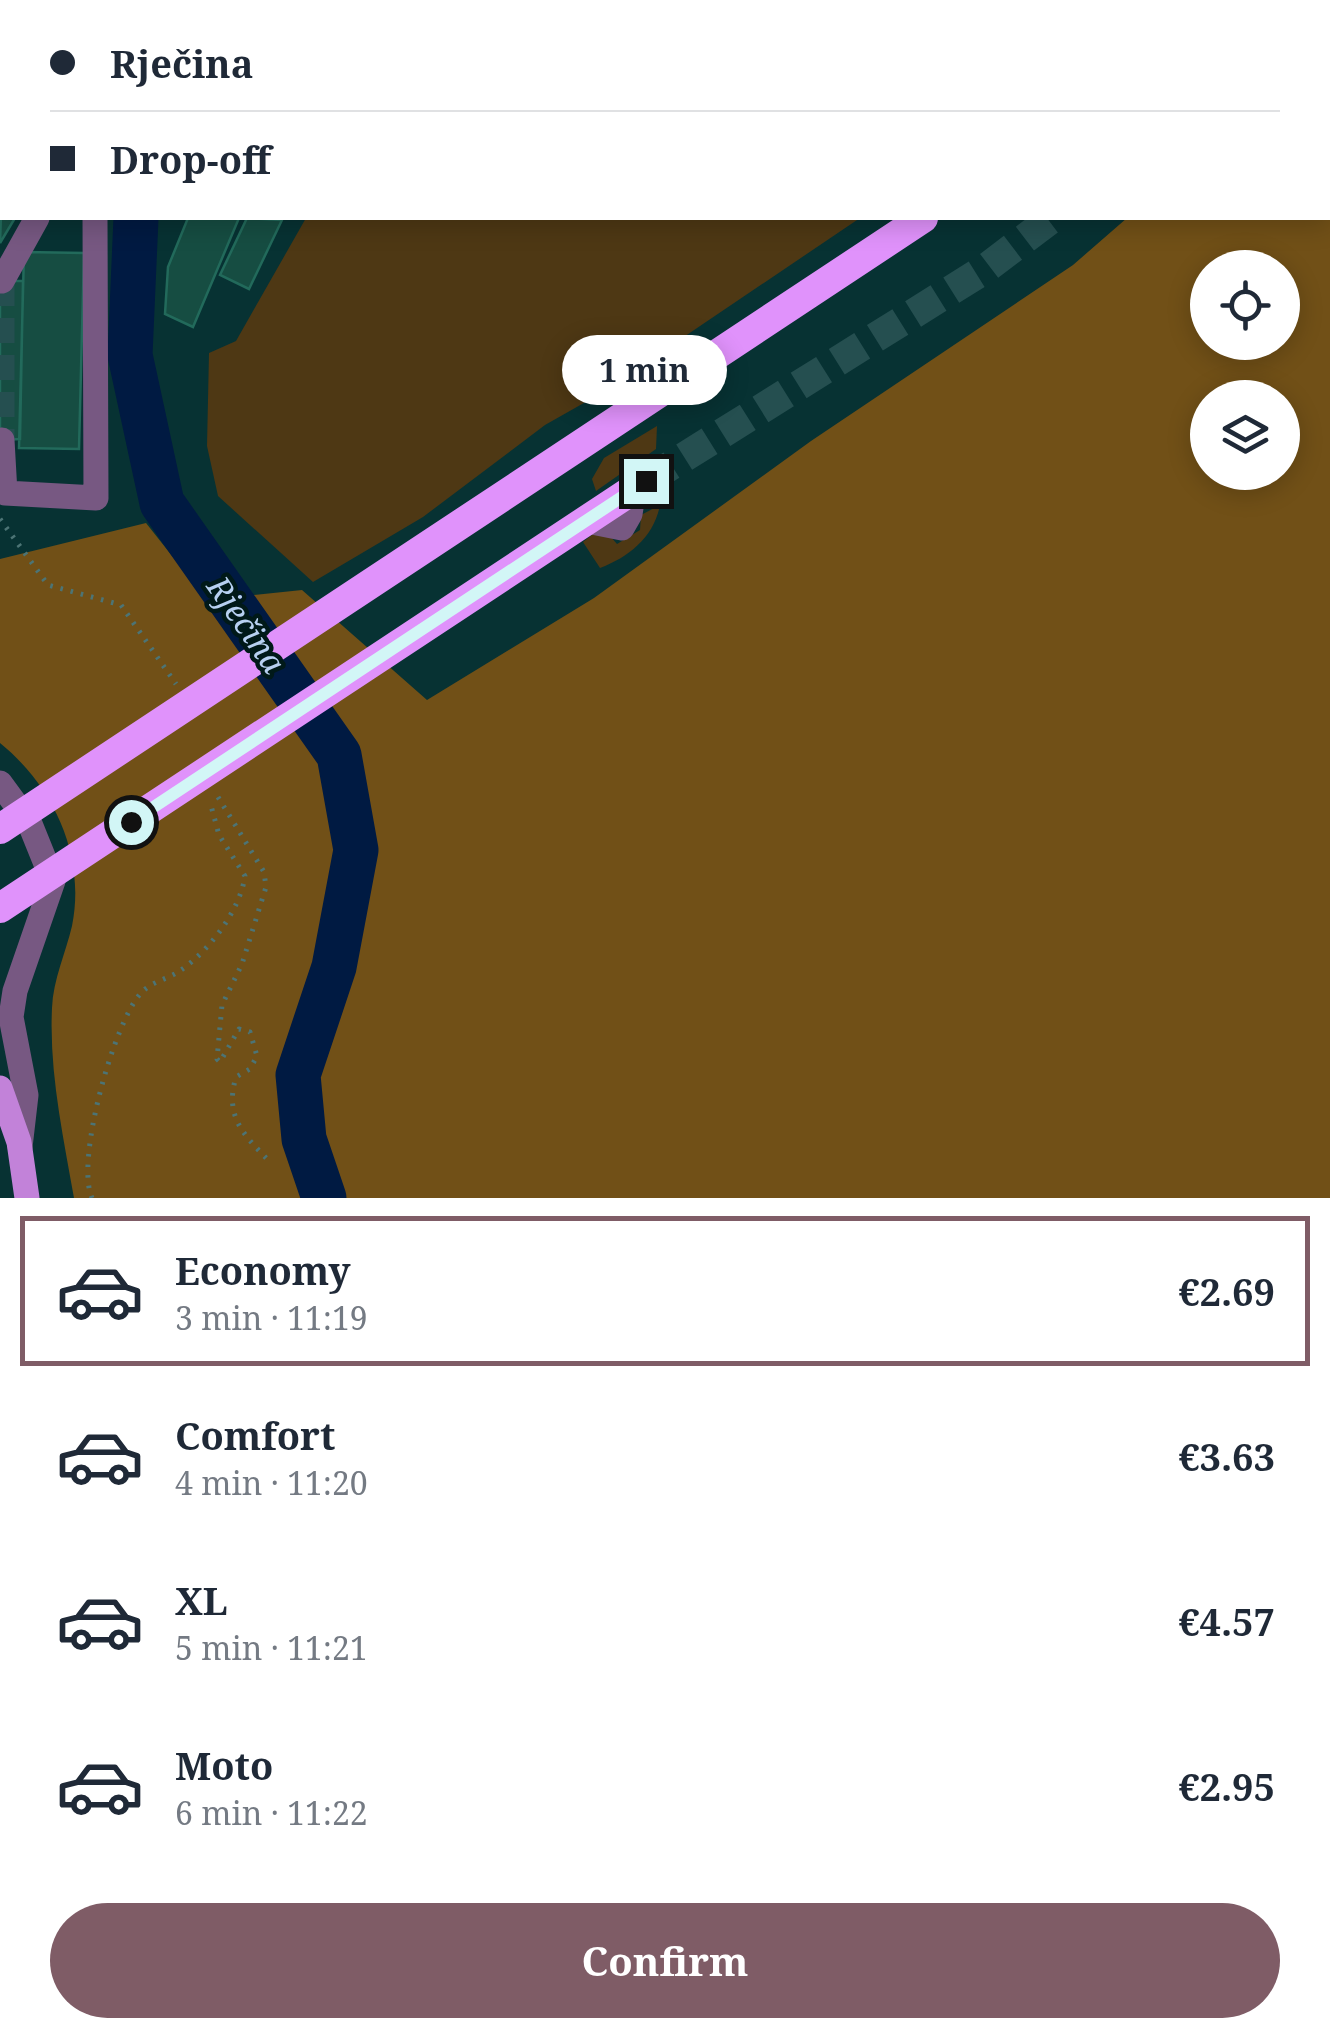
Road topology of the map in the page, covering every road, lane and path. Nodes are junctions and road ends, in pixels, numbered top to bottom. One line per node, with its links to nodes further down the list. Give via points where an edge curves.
1 (37, 220): 4 (lane)
2 (95, 220): 5 (lane, via 96,498 5,493)
3 (919, 220): 10 (highway)
4 (2, 281)
5 (2, 440)
6 (640, 485): 11 (highway)
7 (0, 519): 8 (path, via 48,586 121,605)
8 (184, 701)
9 (0, 783): 13 (lane, via 30,824 53,881 11,1017 28,1112)
10 (0, 829)
11 (0, 908)
12 (0, 1088): 13 (main road)
13 (20, 1148): 15 (main road)
14 (270, 1162): 16 (path, via 238,1130 232,1114 236,1077 257,1056 250,1032 239,1029 227,1054 216,1059 222,1005 242,964 266,887 264,872 212,786 210,808 245,876 242,892 206,946 129,1007 99,1100 86,1172)
15 (27, 1198)
16 (92, 1198)

